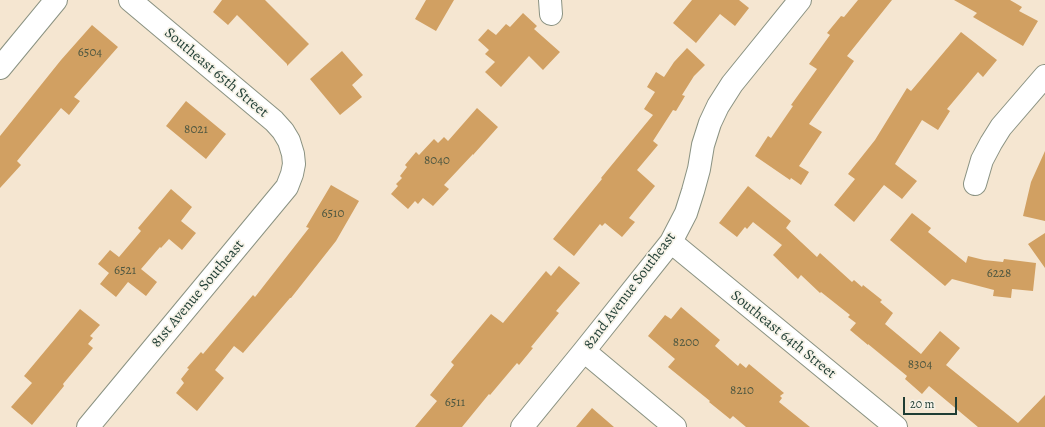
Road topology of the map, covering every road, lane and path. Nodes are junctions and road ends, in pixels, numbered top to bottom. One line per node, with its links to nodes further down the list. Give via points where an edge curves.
1 (56, 0): 4 (street)
2 (130, 0): 6 (street, Southeast 65th Street, via 274,121 283,130)
3 (800, 0): 8 (street, 82nd Avenue Southeast, via 732,84 718,106 703,145 694,192)
4 (0, 68)
5 (1045, 76): 7 (street, via 1001,127 982,160)
6 (293, 154): 10 (street, 81st Avenue Southeast, via 292,174 286,187)
7 (975, 184)
8 (671, 242): 9 (street, 82nd Avenue Southeast); 13 (street, Southeast 64th Street)
9 (584, 351): 11 (street, 82nd Avenue Southeast); 12 (street)
10 (88, 427)
11 (522, 427)
12 (675, 427)
13 (896, 427)

